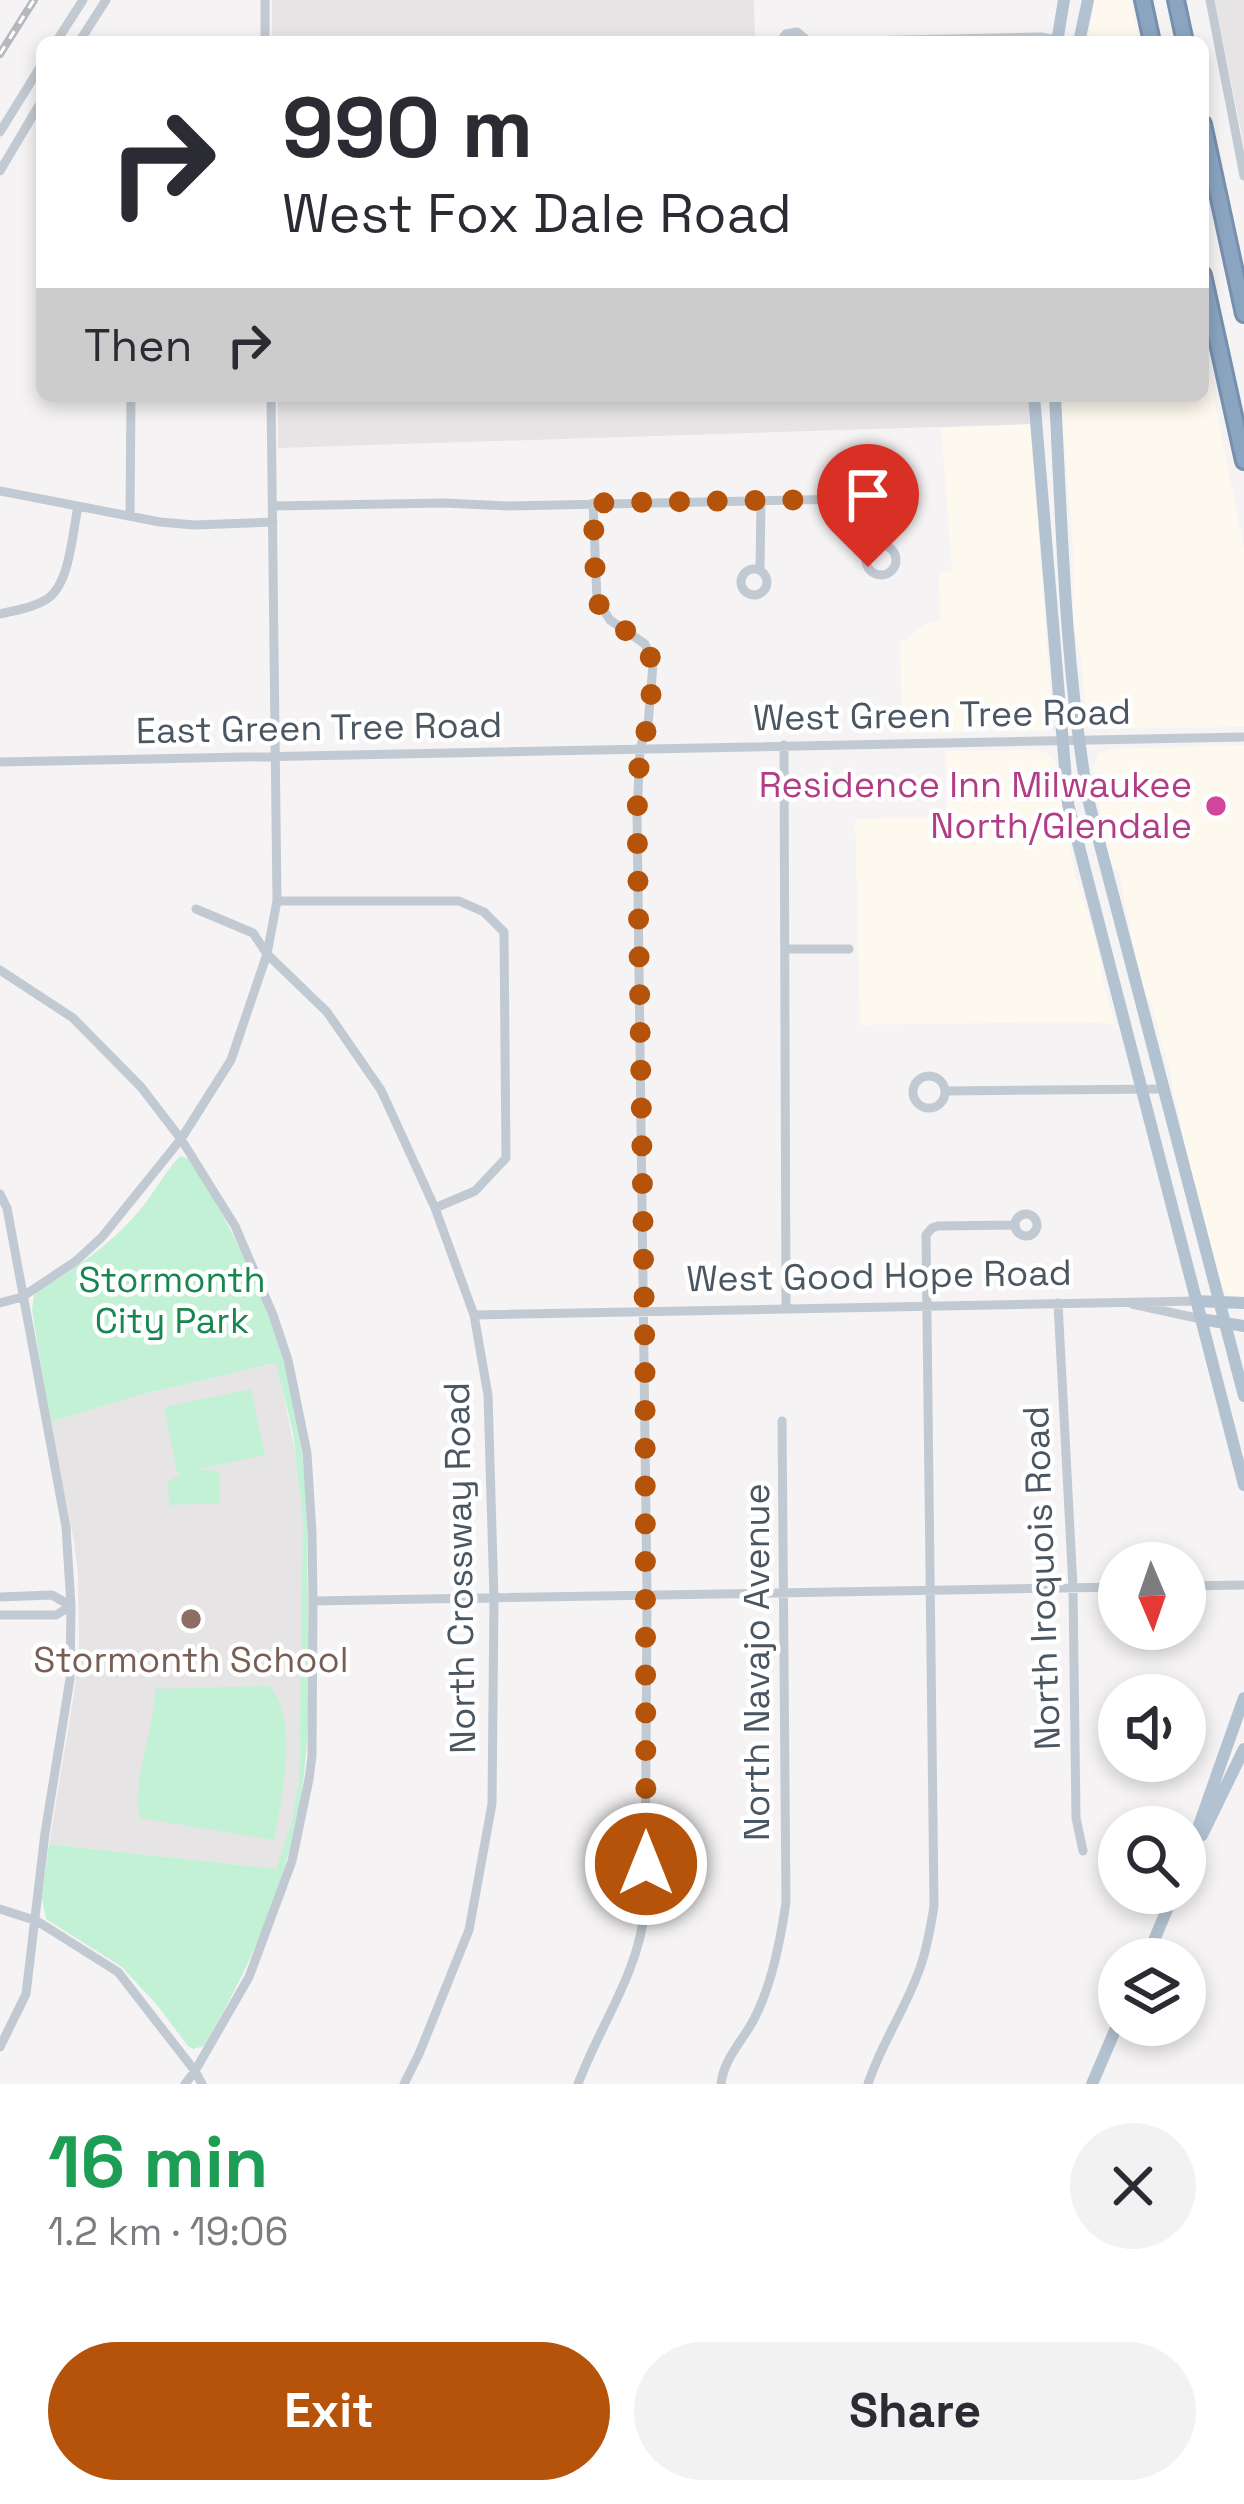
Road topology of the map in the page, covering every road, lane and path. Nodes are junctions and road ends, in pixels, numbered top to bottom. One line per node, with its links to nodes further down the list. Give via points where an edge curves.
1 (83, 0): 9 (street)
2 (106, 0): 10 (street)
3 (265, 0): 11 (street)
4 (1064, 0): 12 (main road)
5 (1088, 0): 13 (main road)
6 (1143, 0): 14 (highway)
7 (1176, 0): 15 (highway)
8 (1210, 0): 23 (street)
9 (60, 36)
10 (84, 36)
11 (265, 36)
12 (1061, 36)
13 (1080, 36)
14 (1151, 36)
15 (1184, 36)
16 (36, 73): 17 (street)
17 (23, 93): 18 (street); 20 (street)
18 (36, 99)
19 (36, 112): 22 (street)
20 (0, 132)
21 (1209, 152): 25 (highway)
22 (0, 171)
23 (1244, 176)
24 (1209, 302): 30 (highway)
25 (1244, 314)
26 (131, 402): 36 (street)
27 (271, 402): 34 (street)
28 (1034, 402): 42 (main road)
29 (1055, 402): 43 (main road)
30 (1244, 461)
31 (0, 491): 35 (street)
32 (761, 500): 33 (street); 38 (street, via 857,501); 39 (street)
33 (593, 503): 34 (street); 45 (street, via 596,600 652,658)
34 (273, 506): 37 (street)
35 (78, 507): 36 (street); 40 (street, via 62,583 52,596)
36 (130, 516): 37 (street, via 194,525)
37 (273, 522): 46 (street)
38 (874, 546)
39 (760, 570)
40 (0, 614)
41 (1244, 736): 43 (street, West Green Tree Road)
42 (1060, 739): 43 (street, West Green Tree Road); 44 (street, West Green Tree Road); 49 (main road)
43 (1078, 740): 48 (main road)
44 (784, 745): 45 (street, West Green Tree Road); 52 (street)
45 (640, 748): 46 (street, East Green Tree Road); 74 (street)
46 (276, 757): 47 (street, East Green Tree Road); 50 (street)
47 (0, 762)
48 (1088, 799): 49 (main road); 56 (main road)
49 (1068, 804): 57 (main road)
50 (277, 901): 54 (street); 63 (street, via 459,901 504,932 506,1158 475,1191)
51 (196, 909): 54 (street, North Crossway Road, via 253,933)
52 (786, 949): 53 (street); 73 (street)
53 (849, 950)
54 (267, 954): 61 (street, via 231,1060); 63 (street, North Crossway Road, via 328,1012 381,1090)
55 (0, 970): 61 (street, via 73,1018)
56 (1144, 1014): 57 (main road); 59 (main road)
57 (1123, 1017): 58 (main road)
58 (1141, 1089): 59 (street); 60 (street); 66 (main road)
59 (1163, 1089): 71 (main road)
60 (945, 1091)
61 (182, 1138): 65 (street, via 102,1237); 93 (street, via 236,1226 288,1360 307,1453)
62 (0, 1194): 65 (street)
63 (435, 1208): 75 (street, North Crossway Road)
64 (1014, 1226): 72 (street, via 928,1231)
65 (22, 1297): 68 (street); 94 (street, via 66,1527)
66 (1196, 1300): 67 (street, West Good Hope Road); 71 (main road, West Good Hope Road); 76 (main road)
67 (1115, 1301): 69 (street, West Good Hope Road); 76 (street, West Good Hope Road)
68 (0, 1303)
69 (1058, 1303): 72 (street, West Good Hope Road); 86 (street, North Iroquois Road)
70 (1244, 1303): 71 (main road, West Good Hope Road)
71 (1220, 1304): 77 (main road)
72 (926, 1306): 73 (street, West Good Hope Road); 88 (street)
73 (786, 1307): 74 (street, West Good Hope Road)
74 (644, 1312): 75 (street, West Good Hope Road); 90 (street)
75 (474, 1315): 92 (street, North Crossway Road, via 488,1395)
76 (1201, 1319): 77 (main road, West Good Hope Road); 80 (main road)
77 (1225, 1324): 78 (main road, West Good Hope Road); 79 (main road)
78 (1244, 1325)
79 (1243, 1393): 80 (main road)
80 (1220, 1395): 82 (main road)
81 (782, 1421): 89 (street, North Navajo Avenue)
82 (1238, 1440): 83 (main road)
83 (1244, 1485)
84 (1244, 1585): 85 (street)
85 (1206, 1586)
86 (1072, 1587): 87 (street); 88 (street); 100 (street, North Iroquois Road)
87 (1098, 1587)
88 (931, 1590): 89 (street); 111 (street, via 934,1906 921,1967)
89 (784, 1593): 90 (street); 110 (street, North Navajo Avenue, via 786,1902 758,2013)
90 (647, 1596): 92 (street); 109 (street, via 642,1940)
91 (0, 1597): 94 (street, via 52,1595)
92 (494, 1598): 93 (street); 108 (street, North Crossway Road, via 492,1804 469,1930)
93 (313, 1601): 105 (street, via 312,1756 292,1861 248,1977)
94 (71, 1606): 95 (street, via 56,1615); 102 (street, via 70,1679)
95 (0, 1616)
96 (1244, 1698): 98 (main road)
97 (1244, 1749): 99 (main road)
98 (1206, 1807)
99 (1206, 1825)
100 (1083, 1851)
101 (0, 1909): 102 (street)
102 (37, 1921): 104 (street, via 26,1994); 105 (street, via 118,1972)
103 (1108, 2046): 112 (main road)
104 (0, 2047)
105 (195, 2071): 106 (street); 107 (street)
106 (185, 2084)
107 (202, 2084)
108 (404, 2084)
109 (578, 2084)
110 (721, 2084)
111 (868, 2084)
112 (1092, 2084)

